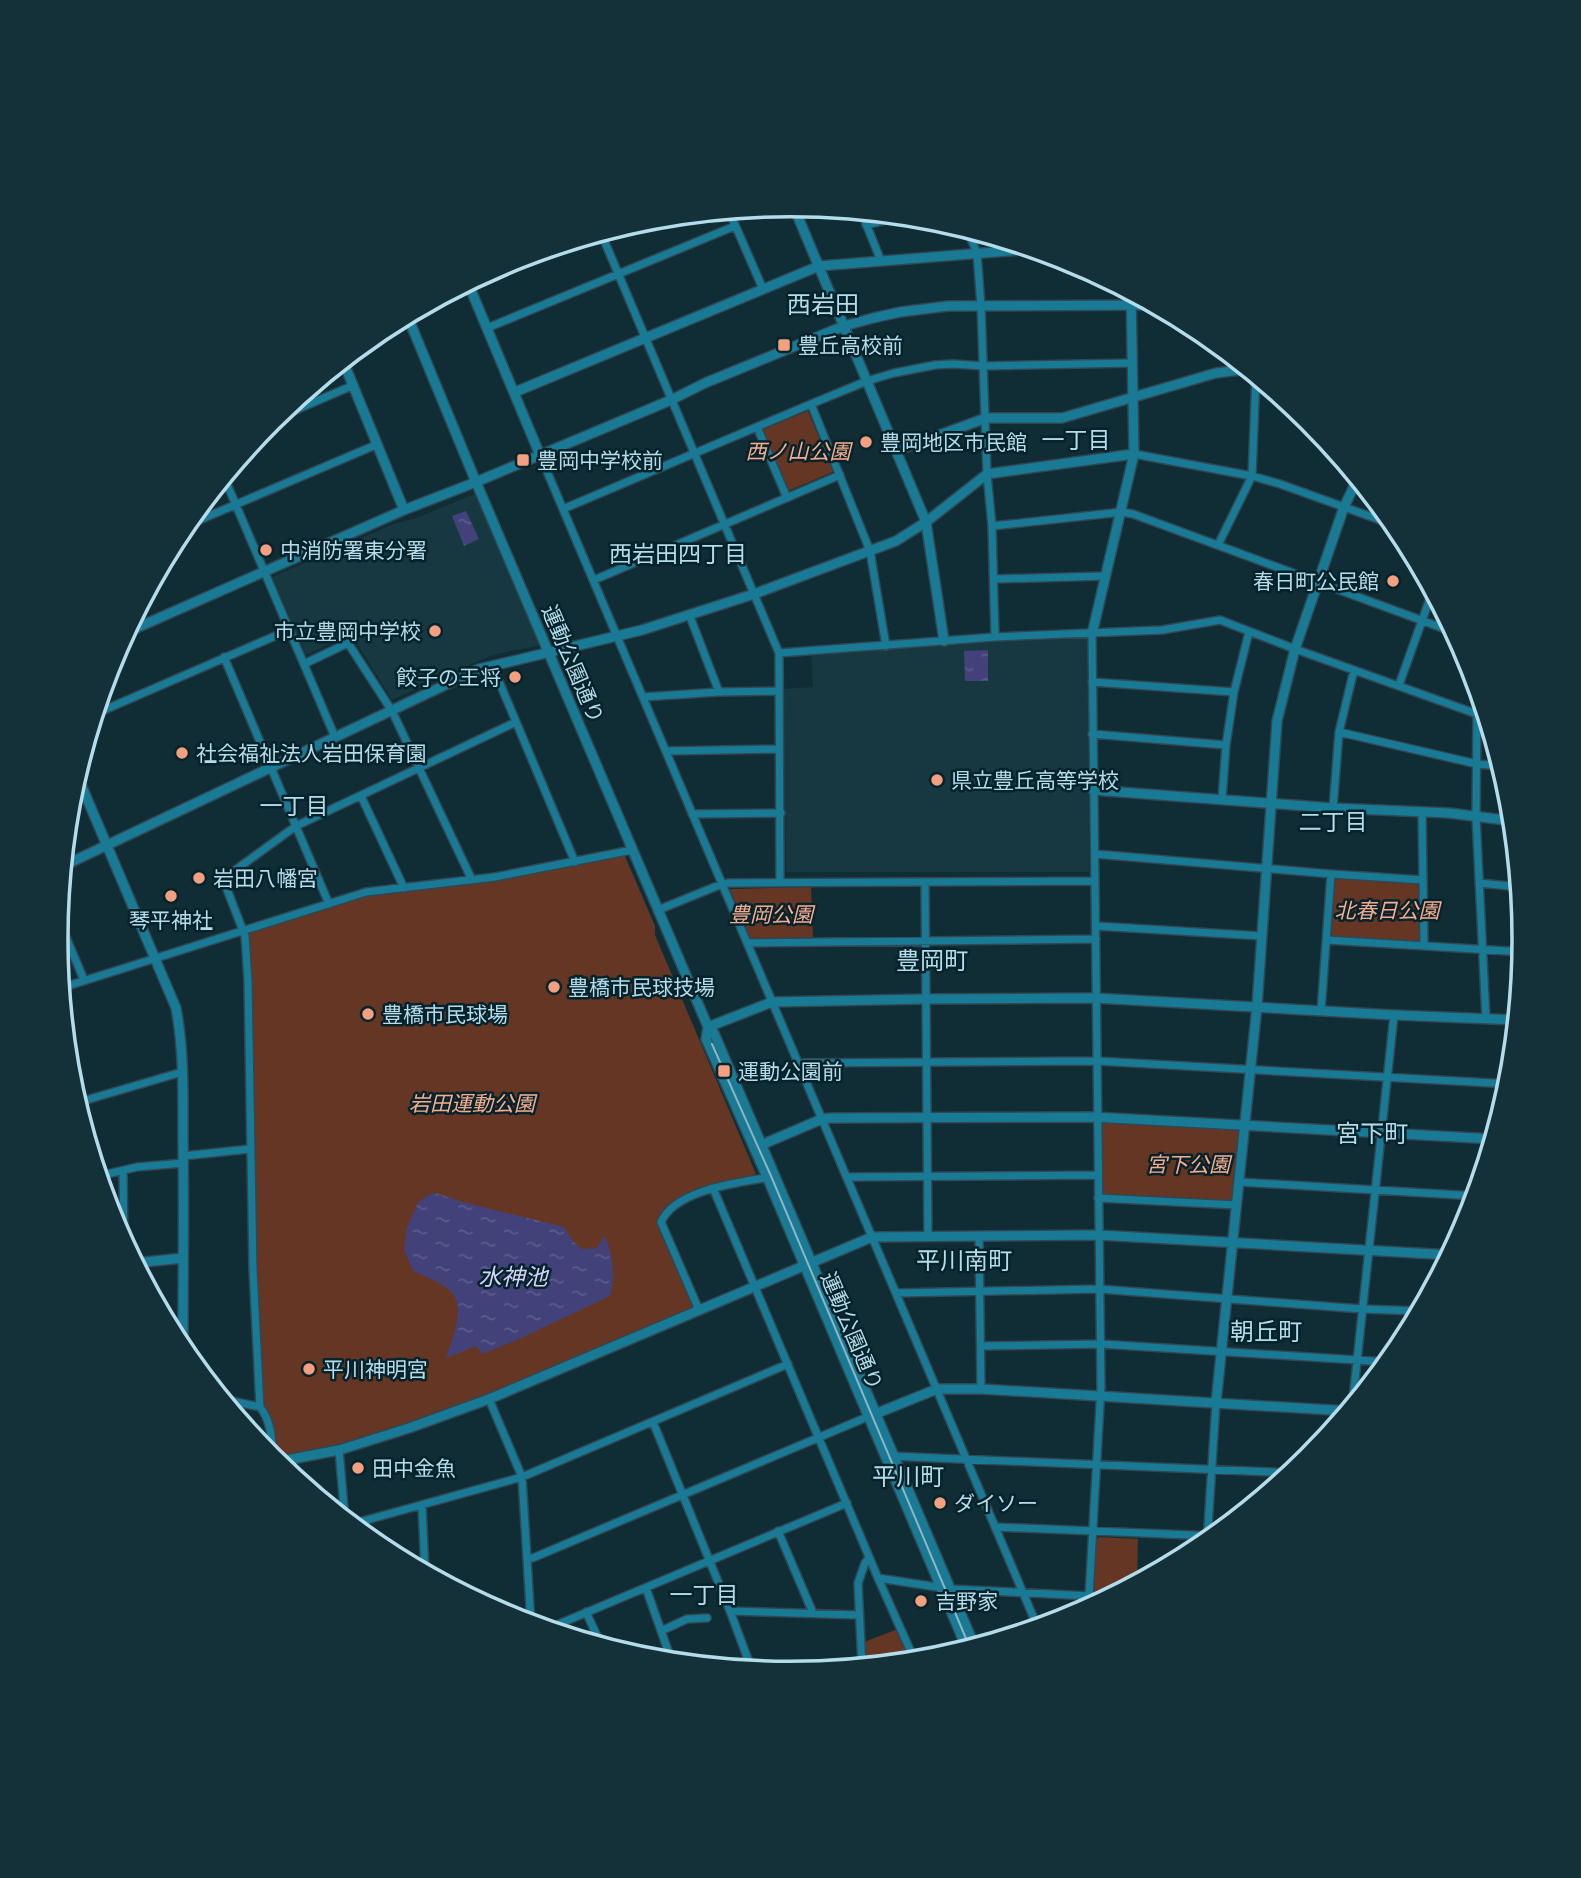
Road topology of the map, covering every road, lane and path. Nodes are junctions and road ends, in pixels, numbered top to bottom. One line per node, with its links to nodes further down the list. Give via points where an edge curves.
1 (798, 217): 12 (street)
2 (732, 219): 6 (street)
3 (865, 221): 5 (street)
4 (878, 222): 5 (street)
5 (866, 225): 11 (street)
6 (735, 226): 13 (street); 14 (street)
7 (972, 240): 10 (street)
8 (604, 241): 13 (street)
9 (1009, 251): 10 (street)
10 (977, 253): 11 (street); 18 (street)
11 (881, 261): 12 (street)
12 (819, 266): 14 (street); 20 (street)
13 (619, 275): 21 (street); 22 (street)
14 (762, 289): 22 (street)
15 (471, 291): 21 (street)
16 (1131, 305): 17 (street); 18 (street); 23 (street)
17 (1136, 305)
18 (981, 306): 20 (street, via 900,312); 24 (street)
19 (411, 325): 45 (street, 運動公園通り)
20 (845, 326): 27 (street); 32 (street)
21 (487, 328): 30 (street)
22 (646, 339): 30 (street); 32 (street)
23 (1133, 363): 24 (street); 31 (street)
24 (984, 366): 27 (street, via 935,365); 35 (street)
25 (347, 369): 28 (street)
26 (1236, 371): 31 (street)
27 (867, 380): 33 (street); 38 (street)
28 (354, 385): 34 (street); 37 (street)
29 (1256, 387): 44 (street)
30 (515, 392): 41 (street)
31 (1134, 396): 35 (street, via 1062,418); 40 (street)
32 (671, 400): 39 (street); 41 (street)
33 (811, 404): 36 (street); 43 (street)
34 (302, 407)
35 (986, 418): 38 (street); 42 (street)
36 (757, 427): 39 (street); 48 (street)
37 (378, 444): 49 (street); 52 (street)
38 (896, 451): 56 (street)
39 (694, 453): 51 (street); 57 (street)
40 (1134, 454): 42 (street); 44 (street); 53 (street)
41 (540, 455): 45 (street); 51 (street)
42 (987, 474): 56 (street); 58 (street)
43 (839, 475): 48 (street); 60 (street)
44 (1252, 476): 50 (street); 59 (street)
45 (476, 482): 52 (street); 80 (street, 運動公園通り)
46 (228, 486): 49 (street)
47 (1354, 487): 50 (street)
48 (787, 498): 57 (street)
49 (236, 505): 54 (street); 61 (street)
50 (1344, 507): 55 (street); 65 (street)
51 (563, 509): 64 (street)
52 (404, 510): 61 (street)
53 (1122, 512): 58 (street); 59 (street); 62 (street)
54 (204, 518)
55 (1377, 519)
56 (926, 522): 60 (street); 77 (street)
57 (724, 524): 64 (street); 66 (street)
58 (992, 526): 63 (street)
59 (1218, 545): 65 (street)
60 (870, 551): 66 (street); 78 (street)
61 (264, 573): 70 (street); 72 (street)
62 (1106, 576): 63 (street); 74 (street)
63 (994, 579): 76 (street)
64 (594, 580): 75 (street)
65 (1318, 582): 69 (street); 79 (street)
66 (754, 594): 68 (street); 81 (street)
67 (1429, 602): 69 (street)
68 (689, 614): 75 (street); 89 (street)
69 (1422, 621): 71 (street); 87 (street)
70 (140, 627)
71 (1442, 628)
72 (289, 630): 82 (street); 83 (street)
73 (1249, 632): 74 (street, via 1220,620 1162,630); 79 (street); 90 (street)
74 (1092, 634): 76 (street); 86 (street)
75 (617, 636): 80 (street); 91 (street)
76 (996, 637): 77 (street)
77 (944, 641): 78 (street)
78 (886, 646): 81 (street)
79 (1295, 649): 85 (street); 111 (street, via 1277,721)
80 (549, 652): 84 (street); 120 (street, 運動公園通り)
81 (779, 653): 88 (street)
82 (224, 657): 92 (street); 105 (street)
83 (304, 664): 93 (street, via 348,643); 99 (street)
84 (493, 667): 93 (street); 96 (street)
85 (1354, 670): 87 (street); 97 (street)
86 (1092, 682): 90 (street); 98 (street)
87 (1399, 685): 94 (street)
88 (779, 691): 89 (street); 101 (street)
89 (719, 692): 91 (street)
90 (1234, 692): 100 (street)
91 (643, 697): 102 (street)
92 (106, 709)
93 (392, 711): 99 (street); 106 (street)
94 (1477, 714)
95 (1477, 717): 103 (street)
96 (516, 722): 106 (street); 123 (street)
97 (1339, 732): 103 (street); 112 (street)
98 (1092, 734): 100 (street); 107 (street)
99 (335, 737): 105 (street)
100 (1226, 745): 110 (street)
101 (779, 749): 102 (street); 114 (street)
102 (666, 751): 115 (street)
103 (1477, 764): 104 (street); 116 (street)
104 (1491, 765)
105 (271, 768): 118 (street); 119 (street)
106 (420, 768): 109 (street); 126 (street)
107 (1093, 790): 110 (street); 121 (street)
108 (83, 792): 119 (street)
109 (361, 796): 118 (street); 134 (street)
110 (1222, 799): 111 (street)
111 (1272, 803): 112 (street); 124 (street)
112 (1334, 808): 113 (street)
113 (1422, 811): 116 (street); 127 (street)
114 (781, 813): 115 (street); 129 (street)
115 (692, 814): 132 (street)
116 (1476, 817): 117 (street); 131 (street)
117 (1503, 820)
118 (296, 826): 135 (street); 138 (street, via 223,879)
119 (107, 845): 122 (street); 148 (street)
120 (632, 850): 123 (street); 136 (street, 運動公園通り)
121 (1095, 854): 124 (street); 128 (street)
122 (73, 861)
123 (575, 862): 126 (street)
124 (1267, 869): 125 (street); 139 (street)
125 (1331, 874): 127 (street); 141 (street)
126 (472, 880): 134 (street)
127 (1423, 880): 145 (street)
128 (1095, 881): 130 (street); 137 (street)
129 (780, 883): 130 (street); 132 (street)
130 (925, 883): 142 (street)
131 (1479, 883): 133 (street); 146 (street)
132 (722, 884): 136 (street); 144 (street)
133 (1510, 886)
134 (404, 888): 135 (street, via 366,892)
135 (329, 904): 138 (street)
136 (658, 910): 159 (street, 運動公園通り)
137 (1096, 926): 139 (street); 140 (street)
138 (243, 931): 148 (street); 175 (street)
139 (1262, 936): 154 (street)
140 (1096, 939): 142 (street); 151 (street)
141 (1327, 940): 145 (street); 155 (street)
142 (925, 941): 144 (street); 152 (street)
143 (68, 942): 149 (street)
144 (747, 943): 153 (street)
145 (1424, 945): 146 (street)
146 (1482, 950): 147 (street); 157 (street)
147 (1512, 951)
148 (155, 958): 149 (street); 164 (street, via 176,1008)
149 (84, 980): 150 (street)
150 (70, 985)
151 (1095, 998): 152 (street); 154 (street); 160 (street)
152 (926, 999): 153 (street); 161 (street)
153 (772, 1002): 159 (street); 162 (street)
154 (1257, 1006): 155 (street); 163 (street)
155 (1321, 1011): 156 (street)
156 (1394, 1015): 157 (street); 165 (street)
157 (1486, 1019): 158 (street)
158 (1508, 1020)
159 (708, 1027): 174 (street, 運動公園通り, via 716,1037)
160 (1097, 1061): 161 (street); 163 (street); 168 (street)
161 (926, 1062): 162 (street); 169 (street)
162 (799, 1065): 170 (street)
163 (1250, 1070): 165 (street); 171 (street)
164 (182, 1072): 167 (street); 176 (street)
165 (1387, 1078): 166 (street); 172 (street)
166 (1498, 1083)
167 (87, 1100)
168 (1097, 1117): 169 (street); 171 (street); 179 (street)
169 (927, 1118): 170 (street); 182 (street)
170 (822, 1119): 174 (street); 181 (street)
171 (1245, 1125): 172 (street); 183 (street)
172 (1381, 1132): 173 (street); 185 (street)
173 (1484, 1138)
174 (758, 1147): 180 (street, 運動公園通り)
175 (250, 1149): 176 (street); 222 (street)
176 (183, 1160): 177 (street); 197 (street)
177 (123, 1171): 178 (street); 189 (street)
178 (108, 1174)
179 (1098, 1175): 182 (street); 187 (street)
180 (771, 1177): 184 (street); 199 (street, 運動公園通り)
181 (847, 1177): 182 (street); 193 (street)
182 (928, 1177): 191 (street)
183 (1239, 1182): 185 (street); 188 (street)
184 (713, 1188): 200 (street); 206 (street, via 686,1198 661,1222)
185 (1375, 1191): 186 (street); 195 (street)
186 (1465, 1195)
187 (1098, 1198): 188 (street); 190 (street)
188 (1237, 1205): 194 (street)
189 (124, 1216)
190 (1098, 1235): 192 (street); 194 (street); 201 (street)
191 (928, 1236): 192 (street); 193 (street)
192 (979, 1236): 202 (street)
193 (872, 1237): 199 (street); 203 (street)
194 (1232, 1242): 195 (street); 204 (street)
195 (1368, 1251): 196 (street); 205 (street)
196 (1440, 1254)
197 (183, 1258): 198 (street); 208 (street)
198 (145, 1262)
199 (808, 1264): 200 (street); 224 (street, 運動公園通り)
200 (756, 1287): 206 (street); 214 (street)
201 (1099, 1289): 202 (street); 204 (street); 209 (street)
202 (980, 1292): 203 (street); 210 (street)
203 (896, 1293): 215 (street)
204 (1226, 1297): 205 (street); 211 (street)
205 (1362, 1308): 207 (street); 212 (street)
206 (699, 1310): 219 (street)
207 (1409, 1310)
208 (183, 1329)
209 (1101, 1344): 210 (street); 211 (street); 218 (street)
210 (981, 1346): 216 (street)
211 (1222, 1351): 212 (street); 221 (street)
212 (1356, 1361): 213 (street); 217 (street)
213 (1375, 1362)
214 (788, 1364): 225 (street); 226 (street)
215 (937, 1389): 216 (street); 224 (street); 231 (street)
216 (981, 1389): 218 (street)
217 (1352, 1393)
218 (1101, 1396): 221 (street); 232 (street)
219 (489, 1399): 228 (street); 235 (street)
220 (237, 1402): 222 (street)
221 (1216, 1403): 223 (street); 233 (street)
222 (260, 1407): 227 (street)
223 (1339, 1409)
224 (872, 1415): 226 (street); 229 (street, 運動公園通り)
225 (653, 1422): 235 (street); 236 (street)
226 (820, 1437): 236 (street); 237 (street)
227 (273, 1442)
228 (339, 1450): 230 (street); 239 (street)
229 (890, 1456): 231 (street); 252 (street, 運動公園通り)
230 (289, 1459)
231 (966, 1460): 232 (street); 242 (street)
232 (1096, 1465): 233 (street); 244 (street)
233 (1212, 1469): 234 (street); 241 (street)
234 (1277, 1472)
235 (522, 1477): 238 (street); 247 (street)
236 (682, 1496): 247 (street); 249 (street)
237 (848, 1503): 243 (street); 246 (street)
238 (422, 1505): 240 (street); 248 (street)
239 (344, 1506)
240 (363, 1521)
241 (1210, 1526)
242 (995, 1527): 244 (street); 253 (street)
243 (778, 1531): 249 (street); 258 (street)
244 (1093, 1531): 245 (street); 254 (street)
245 (1196, 1537)
246 (869, 1558): 250 (street); 259 (street, via 858,1583)
247 (528, 1559): 256 (street)
248 (424, 1561)
249 (709, 1561): 251 (street); 255 (street)
250 (878, 1578): 252 (street); 268 (street)
251 (646, 1588): 257 (street); 263 (street)
252 (945, 1588): 253 (street); 265 (street, 運動公園通り); 266 (street, 運動公園通り)
253 (1023, 1593): 254 (street); 261 (street)
254 (1089, 1596)
255 (730, 1611): 258 (street); 270 (street)
256 (530, 1612)
257 (586, 1612): 262 (street); 264 (street)
258 (813, 1613): 259 (street)
259 (859, 1615): 269 (street)
260 (707, 1618): 263 (street, via 687,1619)
261 (1034, 1619)
262 (560, 1623)
263 (661, 1632): 267 (street)
264 (596, 1635)
265 (971, 1638)
266 (964, 1640)
267 (667, 1650)
268 (910, 1651)
269 (861, 1658)
270 (748, 1660)

